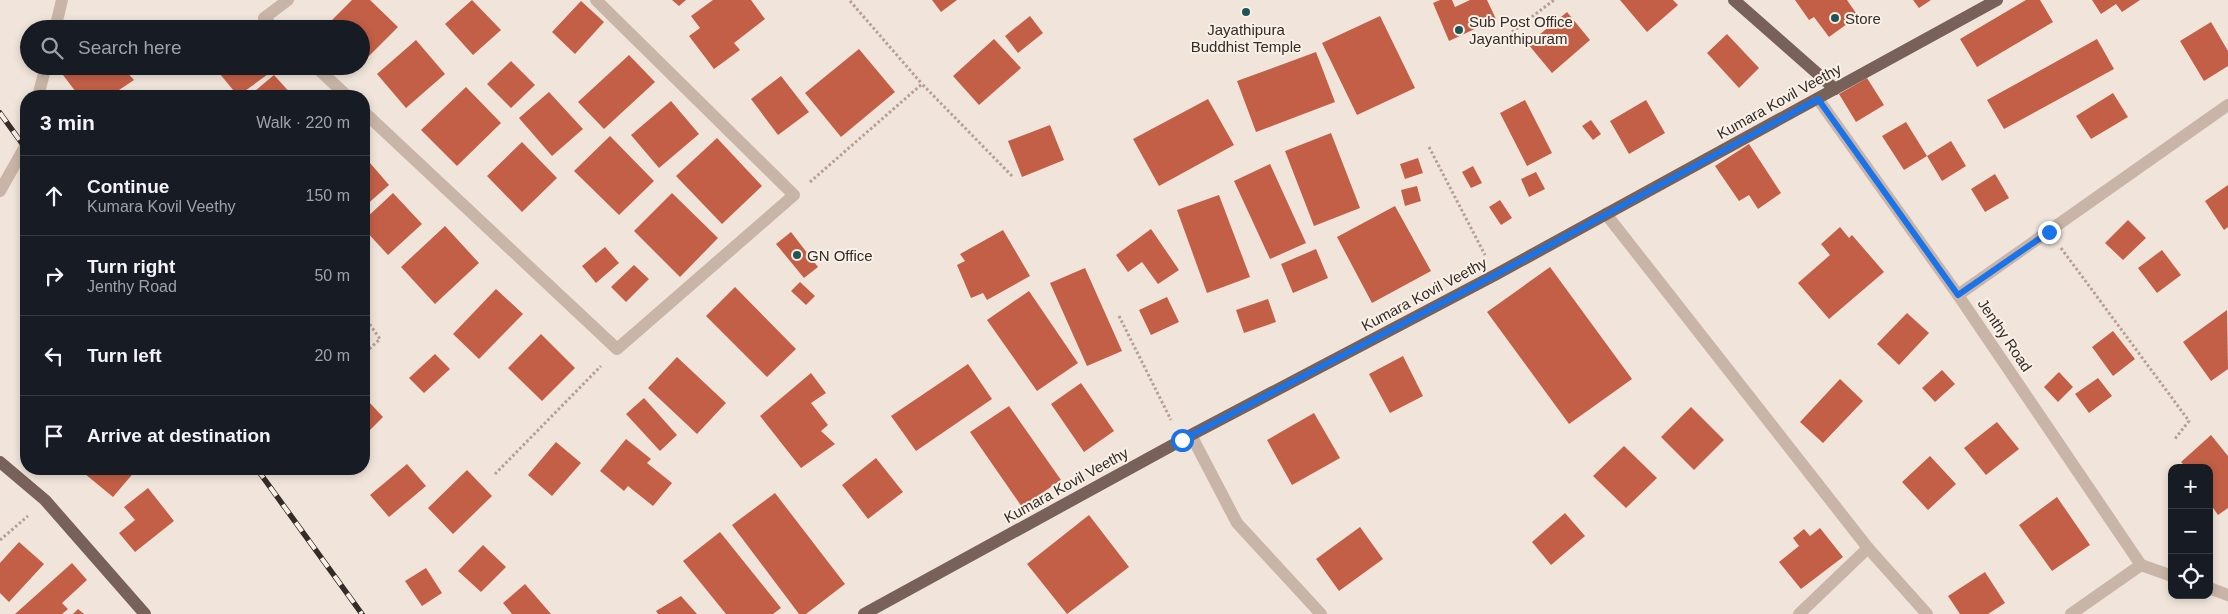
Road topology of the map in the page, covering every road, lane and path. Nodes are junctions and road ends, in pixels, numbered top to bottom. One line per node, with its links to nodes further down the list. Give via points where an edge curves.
1 (62, 0): 8 (street)
2 (288, 0): 9 (street, via 264,18)
3 (596, 0): 24 (street)
4 (1554, 0): 10 (path)
5 (1734, 0): 14 (main road)
6 (1997, 0): 14 (main road, Kumara Kovil Veethy)
7 (850, 1): 13 (path)
8 (57, 20)
9 (266, 20)
10 (1512, 32)
11 (44, 75): 15 (street)
12 (325, 75): 16 (street)
13 (922, 84): 22 (path); 24 (path)
14 (1835, 89): 17 (main road, Kumara Kovil Veethy)
15 (40, 90)
16 (341, 90)
17 (1818, 99): 25 (main road, Kumara Kovil Veethy); 28 (street, Jenthy Road)
18 (2228, 105): 26 (street)
19 (370, 118): 32 (street)
20 (1429, 147): 27 (path)
21 (20, 156): 23 (street)
22 (1012, 176)
23 (0, 191)
24 (794, 195): 32 (street)
25 (1606, 214): 27 (main road, Kumara Kovil Veethy); 39 (street)
26 (2049, 232): 28 (street); 34 (path, via 2189,421)
27 (1495, 275): 33 (main road, Kumara Kovil Veethy)
28 (1958, 295): 40 (street, Jenthy Road)
29 (1118, 316): 33 (path)
30 (370, 325): 31 (path, via 380,339)
31 (370, 348)
32 (618, 349): 36 (path)
33 (1186, 437): 45 (main road, Kumara Kovil Veethy); 46 (street, via 1237,523)
34 (2174, 440)
35 (0, 462): 37 (main road)
36 (495, 474)
37 (45, 500): 38 (path); 44 (main road)
38 (0, 540)
39 (1868, 548): 47 (street); 48 (street)
40 (2141, 566): 41 (street); 49 (street)
41 (2168, 575)
42 (2213, 589): 43 (street)
43 (2228, 595)
44 (145, 614)
45 (864, 614)
46 (1321, 614)
47 (1799, 614)
48 (1927, 614)
49 (2071, 614)

